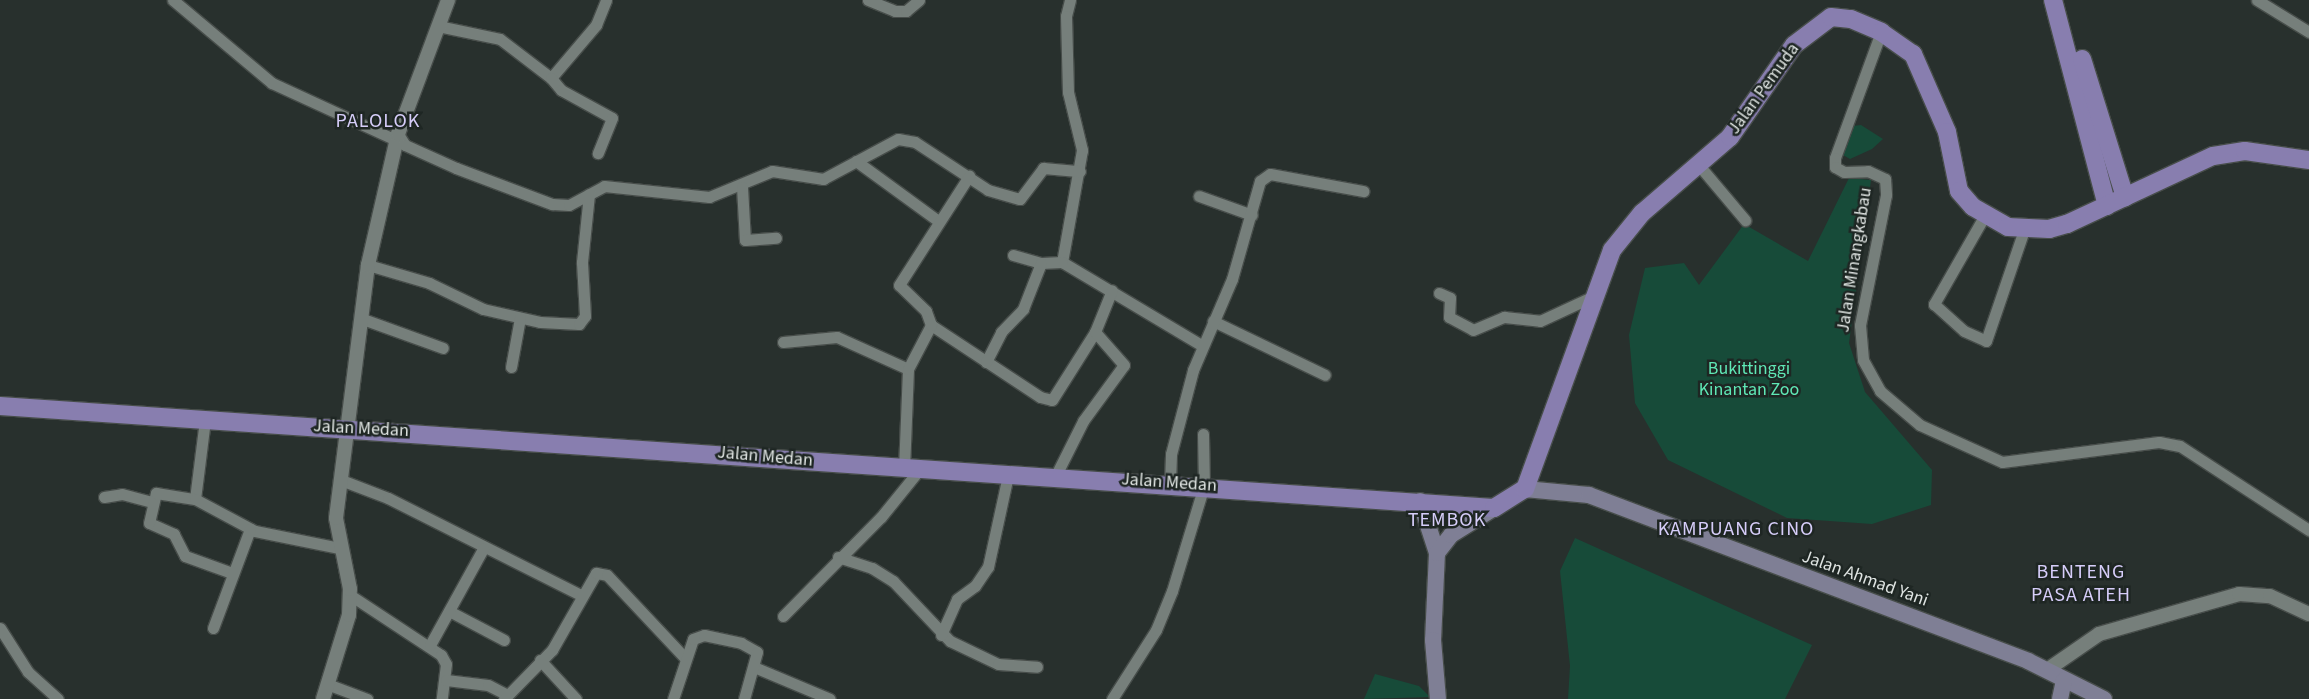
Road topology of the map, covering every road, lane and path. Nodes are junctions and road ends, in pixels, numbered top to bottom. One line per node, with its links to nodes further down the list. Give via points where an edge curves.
1 (173, 0): 14 (street, via 272,83)
2 (448, 0): 10 (street)
3 (606, 0): 13 (street, via 596,25)
4 (868, 0): 5 (street, via 896,12 906,11)
5 (919, 0)
6 (1070, 0): 19 (street, via 1066,16 1068,92 1080,141)
7 (2053, 0): 26 (main road)
8 (2063, 0): 25 (main road)
9 (2257, 0): 12 (street)
10 (438, 26): 13 (street, via 500,39); 14 (street)
11 (1881, 32): 18 (main road, Jalan Pemuda, via 1851,19 1831,17 1818,23 1794,45 1730,137); 28 (main road, Jalan Pemuda, via 1913,54 1945,124 1959,191); 69 (street, Jalan Minangkabau, via 1835,158 1835,167 1844,172 1868,170 1885,180 1886,195 1860,325 1863,360 1880,391 1920,425 2002,462 2159,442 2180,446)
12 (2309, 32)
13 (551, 78): 15 (street, via 561,90 612,118)
14 (397, 137): 23 (street, via 405,145 456,168 552,204 569,205); 36 (street)
15 (598, 153)
16 (2309, 160): 25 (main road, Jalan Pemuda, via 2245,151 2213,156)
17 (856, 161): 20 (street, via 906,139); 21 (street, via 823,179 772,171); 29 (street)
18 (1697, 163): 30 (street); 39 (main road, Jalan Pemuda, via 1631,224 1612,250)
19 (1080, 171): 20 (street, via 1043,168 1020,198 988,190); 34 (street)
20 (970, 176): 29 (street)
21 (742, 187): 23 (street, via 709,197 618,185); 32 (street, via 745,240)
22 (1363, 190): 27 (street, via 1270,174 1260,181)
23 (589, 194): 41 (street, via 582,262 584,322)
24 (1199, 196): 27 (street)
25 (2125, 197): 26 (main road, Jalan Pemuda)
26 (2107, 206): 31 (main road, Jalan Pemuda, via 2067,224)
27 (1252, 215): 42 (street)
28 (1985, 215): 31 (main road, Jalan Pemuda); 31 (street, via 1934,304 1964,331 1986,340)
29 (937, 220): 43 (street, via 898,285 926,312)
30 (1745, 220)
31 (2024, 230)
32 (776, 238)
33 (1013, 255): 35 (street)
34 (1062, 262): 35 (street); 37 (street)
35 (1041, 263): 48 (street, via 1023,309 1001,332)
36 (368, 265): 40 (street); 41 (street, via 429,283 483,309)
37 (1112, 290): 44 (street); 46 (street)
38 (1439, 293): 39 (street, via 1450,298 1449,317 1476,330 1504,317 1540,321)
39 (1592, 297): 62 (main road, Jalan Pemuda)
40 (360, 318): 47 (street); 54 (street)
41 (520, 318): 49 (street)
42 (1213, 321): 46 (street); 51 (street)
43 (931, 325): 48 (street); 50 (street)
44 (1095, 332): 48 (street, via 1052,400 1040,397); 58 (street, via 1124,365 1083,421)
45 (783, 342): 50 (street, via 837,337)
46 (1201, 345): 60 (street, via 1176,431)
47 (443, 348)
48 (986, 362)
49 (511, 367)
50 (908, 369): 56 (street)
51 (1325, 375)
52 (0, 406): 53 (main road, Jalan Medan)
53 (205, 420): 54 (main road, Jalan Medan); 64 (street)
54 (349, 429): 56 (main road, Jalan Medan); 59 (street)
55 (1203, 434): 61 (street)
56 (912, 470): 57 (main road, Jalan Medan); 73 (street, via 881,516)
57 (1008, 475): 58 (main road, Jalan Medan); 82 (street, via 988,567 975,586 957,599)
58 (1055, 477): 60 (main road, Jalan Medan)
59 (341, 480): 70 (street, via 336,518); 71 (street, via 388,498)
60 (1170, 483): 61 (main road, Jalan Medan)
61 (1204, 486): 65 (main road, Jalan Medan); 103 (street, via 1163,615)
62 (1525, 489): 67 (main road); 90 (main road, Jalan Ahmad Yani, via 1589,495)
63 (104, 497): 66 (street, via 122,494)
64 (195, 499): 66 (street, via 161,491); 68 (street)
65 (1420, 501): 67 (main road, Jalan Medan); 72 (main road)
66 (152, 502): 74 (street, via 149,523 174,534 181,552)
67 (1494, 508): 72 (main road, via 1451,536)
68 (250, 529): 70 (street); 74 (street)
69 (2309, 530)
70 (339, 548): 75 (street)
71 (483, 549): 76 (street); 77 (street)
72 (1437, 553): 104 (main road, via 1433,640)
73 (838, 557): 79 (street); 82 (street, via 872,568 893,581)
74 (232, 573): 81 (street)
75 (350, 595): 84 (street); 93 (street, via 344,638)
76 (581, 595): 85 (street, via 592,576 607,575); 87 (street, via 564,632)
77 (449, 611): 83 (street); 84 (street)
78 (2309, 614): 86 (street, via 2270,596 2239,594 2098,634)
79 (783, 616)
80 (0, 628): 95 (street, via 28,672)
81 (213, 628)
82 (942, 635): 89 (street, via 998,664)
83 (504, 640)
84 (430, 645): 91 (street, via 446,664)
85 (686, 659): 88 (street, via 693,639 704,635 754,649 758,656); 100 (street)
86 (2066, 659): 90 (street); 92 (street)
87 (540, 660): 94 (street); 99 (street)
88 (754, 667): 101 (street); 102 (street)
89 (1037, 667)
90 (2047, 670): 92 (main road, Jalan Ahmad Yani)
91 (446, 680): 94 (street, via 488,686); 98 (street)
92 (2064, 680): 105 (main road); 106 (main road, Jalan Ahmad Yani)
93 (327, 684): 96 (street); 97 (street)
94 (505, 696)
95 (58, 699)
96 (323, 699)
97 (367, 699)
98 (442, 699)
99 (576, 699)
100 (673, 699)
101 (744, 699)
102 (830, 699)
103 (1112, 699)
104 (1438, 699)
105 (2060, 699)
106 (2104, 699)

